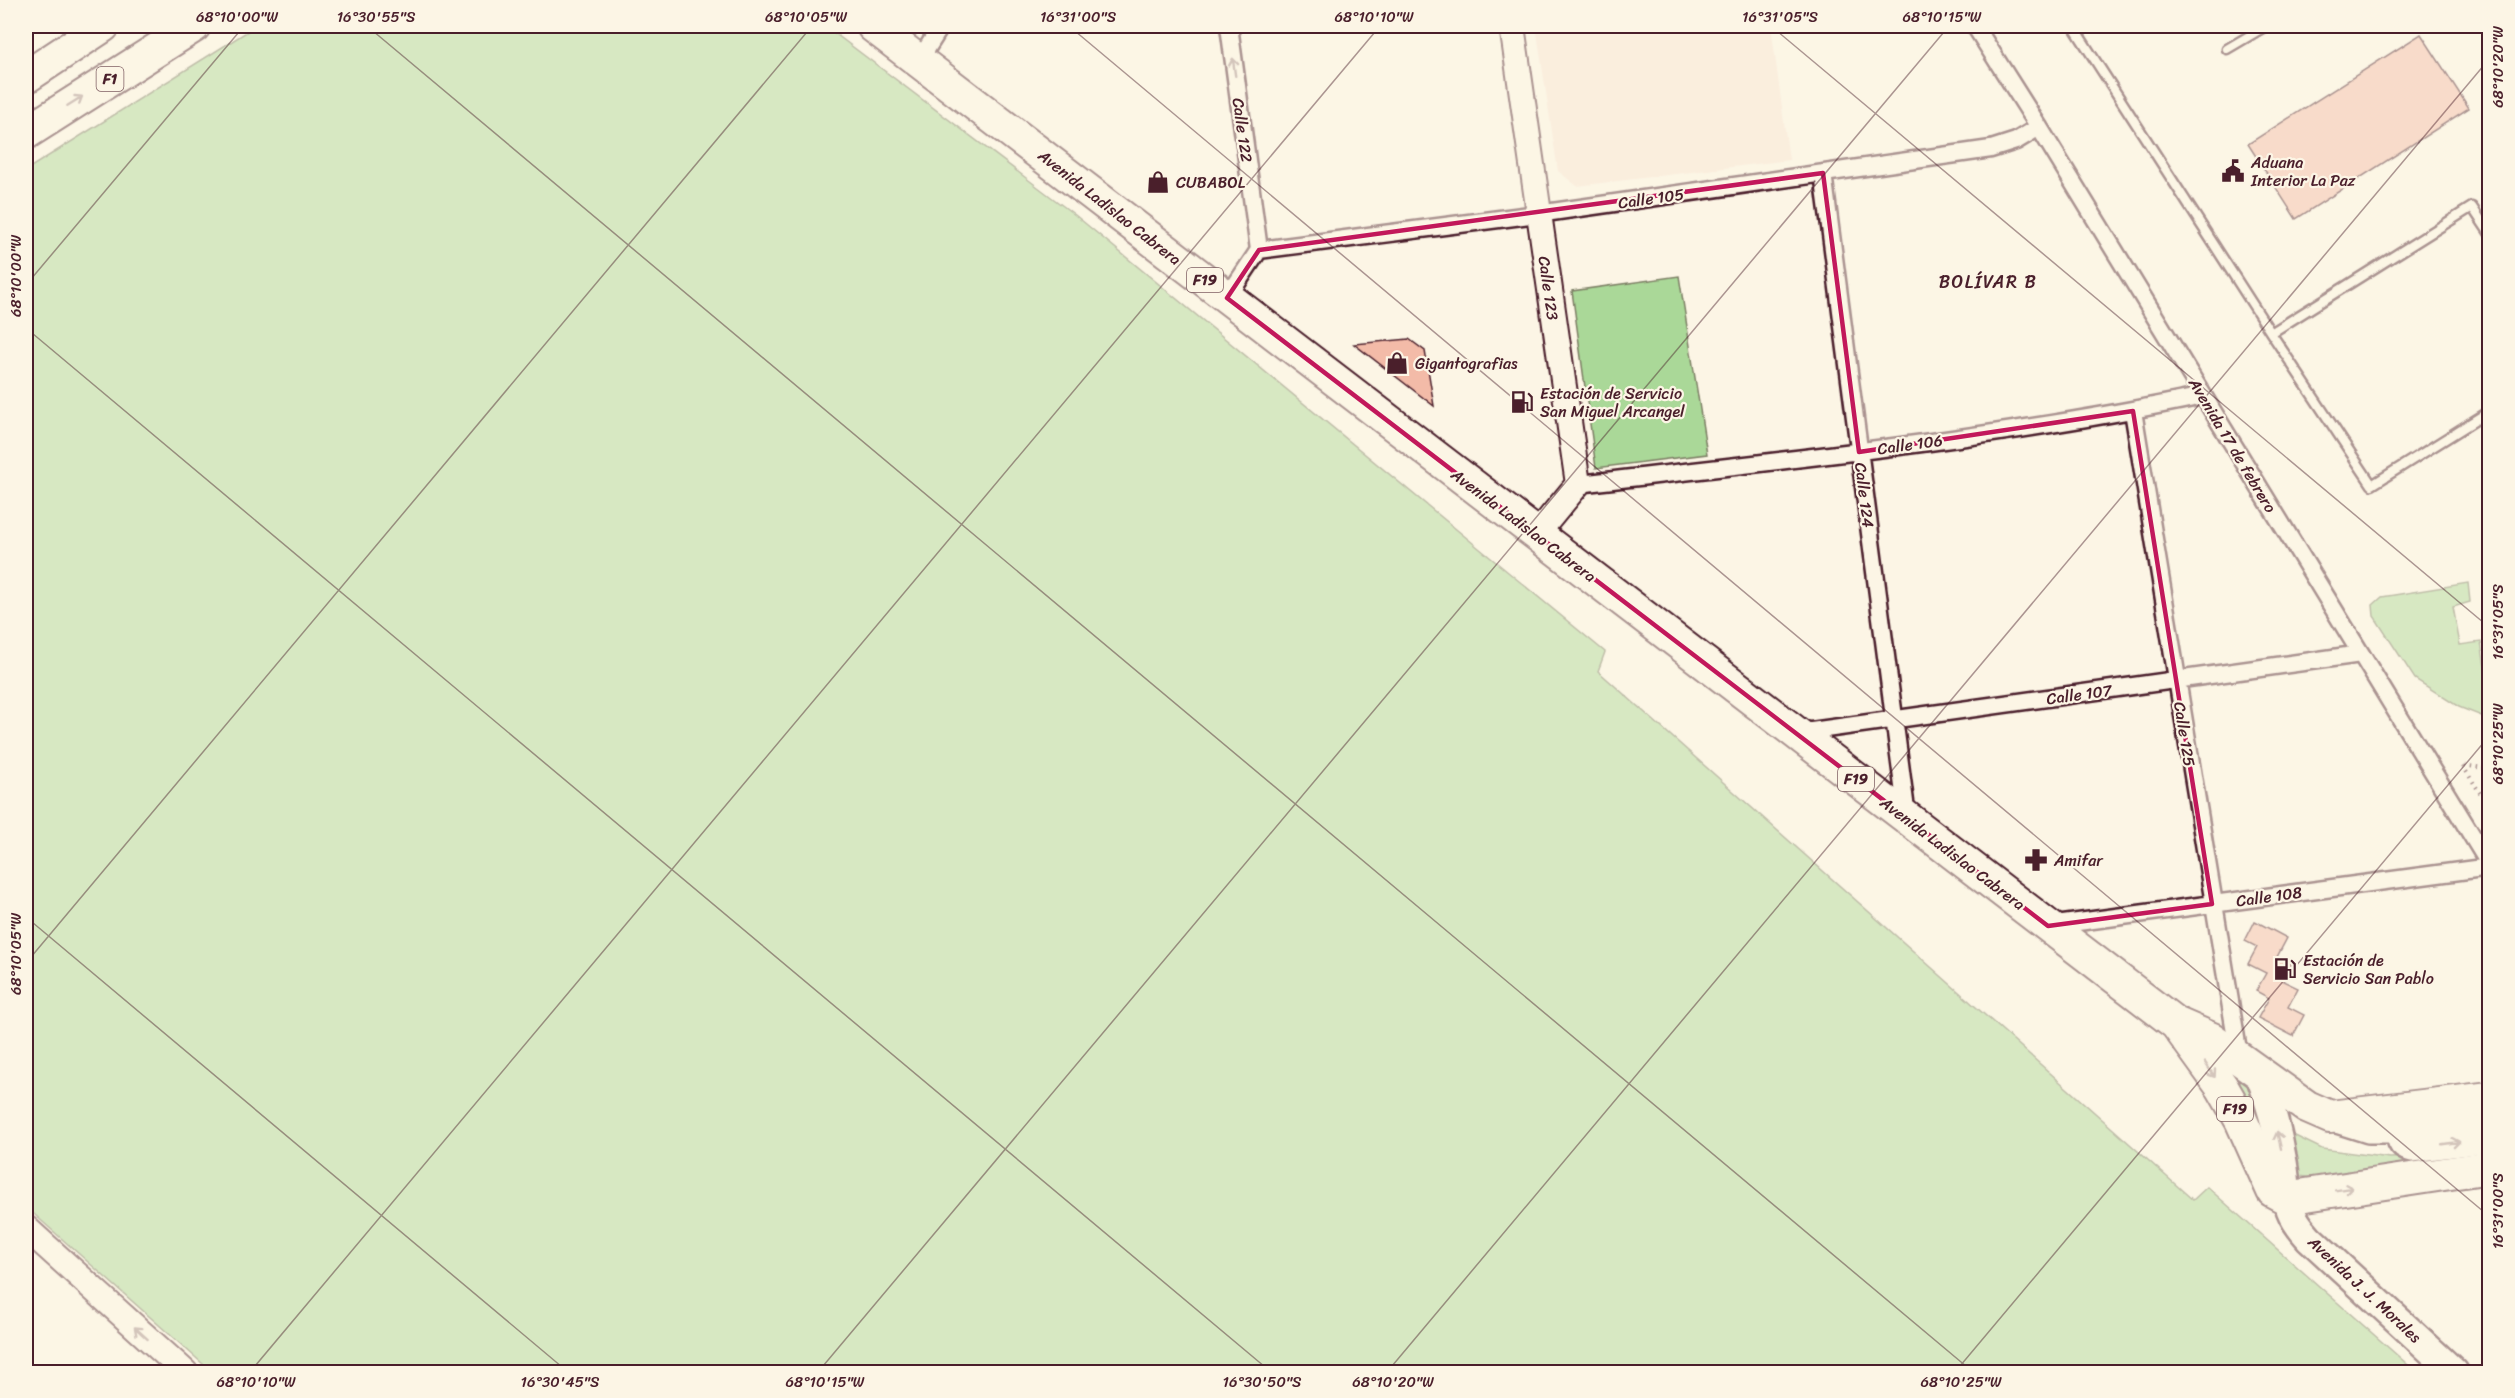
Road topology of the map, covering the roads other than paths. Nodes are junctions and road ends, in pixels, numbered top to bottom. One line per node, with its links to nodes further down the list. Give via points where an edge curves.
1 (103, 26): 12 (highway)
2 (194, 26): 14 (highway, F1, one-way to 2)
3 (873, 26): 11 (highway, Avenida Ladislao Cabrera / F19)
4 (941, 26): 11 (street)
5 (1229, 26): 18 (street, Calle 122, one-way to 5)
6 (1512, 26): 16 (street, Calle 123)
7 (1975, 26): 13 (street, Avenida 17 de febrero)
8 (2073, 26): 20 (lane)
9 (2266, 26): 10 (lane)
10 (2227, 49)
11 (919, 61): 19 (highway, Avenida Ladislao Cabrera / F19)
12 (26, 77)
13 (2039, 127): 15 (street, Calle 105, via 2016,141 1991,149); 21 (street, Avenida 17 de febrero)
14 (26, 132)
15 (1823, 173): 16 (street, Calle 105); 24 (street, Calle 124)
16 (1538, 214): 18 (street, Calle 105); 25 (street, Calle 123)
17 (2490, 234): 20 (lane, via 2472,207)
18 (1258, 250): 19 (street)
19 (1227, 298): 26 (highway, Avenida Ladislao Cabrera / F19)
20 (2271, 333): 23 (lane, via 2372,485)
21 (2203, 396): 22 (street, Calle 106); 27 (street, Avenida 17 de febrero)
22 (2133, 411): 24 (street, Calle 106); 28 (street, Calle 125)
23 (2490, 411)
24 (1859, 452): 25 (street, Calle 106); 29 (street, Calle 124)
25 (1578, 484): 26 (street)
26 (1536, 535): 30 (highway, Avenida Ladislao Cabrera / F19)
27 (2361, 654): 28 (street, Calle 107); 32 (street, Avenida 17 de febrero)
28 (2177, 680): 29 (street, Calle 107); 33 (street, Calle 125)
29 (1894, 720): 30 (street, Calle 107); 31 (street, Calle 124)
30 (1797, 734): 31 (highway, Avenida Ladislao Cabrera / F19)
31 (1907, 818): 34 (highway, Avenida Ladislao Cabrera / F19)
32 (2490, 866): 33 (street, Calle 108)
33 (2212, 904): 34 (street, Calle 108); 36 (street, Calle 125)
34 (2048, 926): 35 (highway, Avenida Ladislao Cabrera / F19)
35 (2175, 1023): 36 (highway, Avenida Ladislao Cabrera / F19, via 2212,1039); 43 (highway, Avenida Ladislao Cabrera / F19, one-way to 43, via 2222,1087 2273,1191)
36 (2249, 1064): 38 (highway, Avenida Ladislao Cabrera / F19, via 2307,1107); 43 (main road, Avenida J. J. Morales, one-way to 36, via 2283,1161 2269,1101)
37 (2490, 1098): 38 (highway)
38 (2330, 1117): 40 (main road, Avenida Ladislao Cabrera / F19)
39 (2490, 1117): 40 (main road, Avenida Ladislao Cabrera / F19)
40 (2408, 1138): 41 (main road, Avenida Ladislao Cabrera / F19, one-way to 41)
41 (2490, 1138)
42 (2490, 1167): 43 (highway, one-way to 42)
43 (2286, 1198): 46 (main road, Avenida J. J. Morales, via 2294,1221 2309,1238)
44 (26, 1228): 45 (street, one-way to 44)
45 (184, 1372)
46 (2454, 1372)

